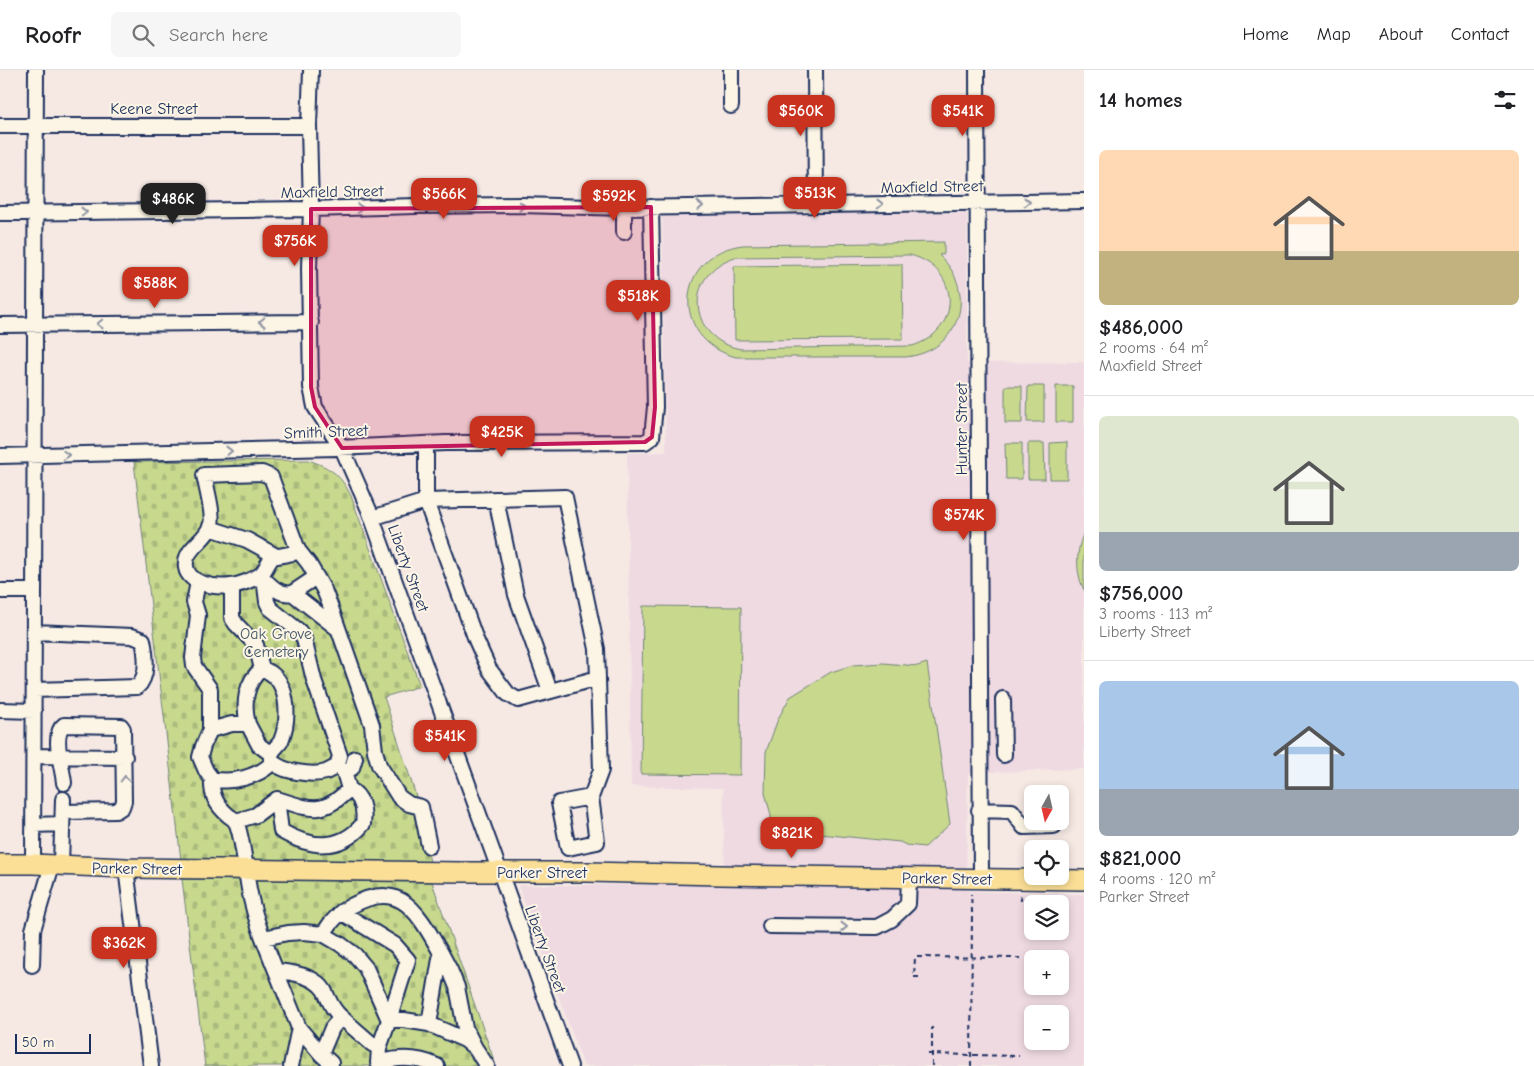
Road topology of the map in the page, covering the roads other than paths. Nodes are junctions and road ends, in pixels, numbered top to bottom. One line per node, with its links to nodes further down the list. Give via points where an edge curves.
1 (36, 70): 8 (street)
2 (311, 70): 9 (street, Liberty Street)
3 (731, 70): 6 (street)
4 (815, 70): 12 (street)
5 (977, 70): 11 (street, Hunter Street)
6 (732, 106)
7 (0, 126): 8 (street, Keene Street)
8 (37, 126): 9 (street, Keene Street); 17 (street)
9 (309, 126): 15 (street, Liberty Street)
10 (1084, 200): 11 (street, Maxfield Street, one-way to 10)
11 (979, 203): 12 (street, Maxfield Street, one-way to 11); 48 (street, Hunter Street)
12 (816, 204): 13 (street, Maxfield Street, one-way to 12)
13 (651, 207): 14 (street, Maxfield Street); 22 (street, Smith Street, via 655,407 652,437 645,442)
14 (624, 208): 15 (street, Maxfield Street, one-way to 14, via 435,206); 18 (street)
15 (311, 209): 17 (street, Maxfield Street, one-way to 15); 19 (street, Liberty Street)
16 (0, 212): 17 (street, Maxfield Street)
17 (35, 212): 21 (street)
18 (624, 232)
19 (311, 322): 21 (street, one-way to 21); 23 (street, Liberty Street, via 313,401)
20 (0, 325): 21 (street)
21 (35, 325): 25 (street)
22 (426, 444): 23 (street, Smith Street); 27 (street)
23 (342, 448): 25 (street, Smith Street, one-way to 23); 28 (street, Liberty Street)
24 (0, 456): 25 (street, Smith Street)
25 (35, 456): 37 (street)
26 (496, 499): 27 (street); 42 (street, via 565,497 597,649); 44 (street, via 516,594)
27 (426, 501): 28 (street); 44 (street, via 489,669 508,694 518,700)
28 (372, 518): 74 (street, Liberty Street)
29 (210, 528): 30 (street, via 212,517 204,475 267,474 274,482); 31 (street, via 247,540); 34 (street, via 186,558 187,571)
30 (299, 552): 31 (street); 33 (street)
31 (276, 556): 32 (street, via 271,558)
32 (260, 576): 35 (street); 38 (street, via 280,592); 58 (street, via 270,608 299,631 304,639)
33 (316, 577): 38 (street); 39 (street)
34 (198, 582): 35 (street); 51 (street, via 194,602 198,615 193,658 194,666 210,688)
35 (232, 586): 41 (street, via 232,618 256,645)
36 (0, 591): 37 (street)
37 (34, 591): 40 (street)
38 (292, 593): 39 (street)
39 (339, 630): 69 (street, via 372,725 379,765 400,797 421,807)
40 (34, 632): 43 (street); 43 (street, via 132,636 143,640 145,677 137,687)
41 (262, 669): 50 (street, via 252,679 247,692 245,709); 56 (street, via 278,680 287,706 281,742)
42 (598, 678): 44 (street); 62 (street, via 602,770)
43 (34, 690): 47 (street)
44 (550, 691)
45 (1003, 699): 49 (street)
46 (0, 710): 47 (street)
47 (34, 711): 53 (street)
48 (980, 715): 49 (street); 64 (street, Hunter Street)
49 (1003, 715): 52 (street)
50 (248, 724): 51 (street); 56 (street, via 256,741)
51 (210, 730): 59 (street, via 200,758)
52 (1004, 755)
53 (34, 756): 54 (street); 67 (street)
54 (59, 756): 55 (street); 55 (street, via 59,731 64,725 121,726); 60 (street)
55 (125, 757): 65 (street, one-way to 55, via 116,811 122,807)
56 (271, 758): 58 (street, via 280,768 314,774); 59 (street, via 268,767 249,776 228,781)
57 (355, 758): 58 (street, via 352,768)
58 (341, 768): 61 (street)
59 (212, 779): 66 (street, via 215,800)
60 (64, 783)
61 (349, 789): 63 (street, via 332,804 315,809); 63 (street, via 360,800 363,824 350,837 334,844 308,842 281,831)
62 (591, 797)
63 (277, 799): 66 (street, via 256,815)
64 (980, 810): 68 (street, via 1012,811); 77 (street, Hunter Street)
65 (63, 812): 67 (street); 71 (street)
66 (236, 821): 73 (street)
67 (34, 825): 71 (street)
68 (1024, 827)
69 (430, 846)
70 (0, 864): 71 (main road, Parker Street)
71 (49, 865): 72 (main road, Parker Street); 83 (street, via 33,930)
72 (126, 868): 73 (main road, Parker Street); 93 (street)
73 (246, 870): 74 (main road, Parker Street); 81 (street)
74 (500, 872): 75 (main road, Parker Street); 97 (street, Liberty Street)
75 (909, 878): 77 (main road, Parker Street); 79 (street, one-way to 75, via 877,927 892,919 908,904)
76 (1084, 880): 77 (main road, Parker Street)
77 (975, 884)
78 (341, 912): 80 (street); 82 (street, via 373,896 396,898 417,912); 86 (street, via 396,945 408,960)
79 (770, 926)
80 (323, 934): 81 (street, via 288,933); 86 (street, via 355,955 366,968)
81 (263, 938): 84 (street)
82 (441, 953): 87 (street); 90 (street, via 457,987 465,1028)
83 (32, 965)
84 (276, 971): 85 (street, via 296,974 315,982); 88 (street)
85 (341, 1017): 89 (street); 91 (street, via 332,1028)
86 (389, 1020): 87 (street); 89 (street)
87 (428, 1024): 90 (street, via 465,1040)
88 (299, 1028): 91 (street); 94 (street)
89 (379, 1048): 92 (street)
90 (475, 1048): 96 (street)
91 (329, 1062)
92 (378, 1064): 95 (street, via 394,1058 407,1058)
93 (151, 1066)
94 (291, 1066)
95 (437, 1066)
96 (486, 1066)
97 (570, 1066)

